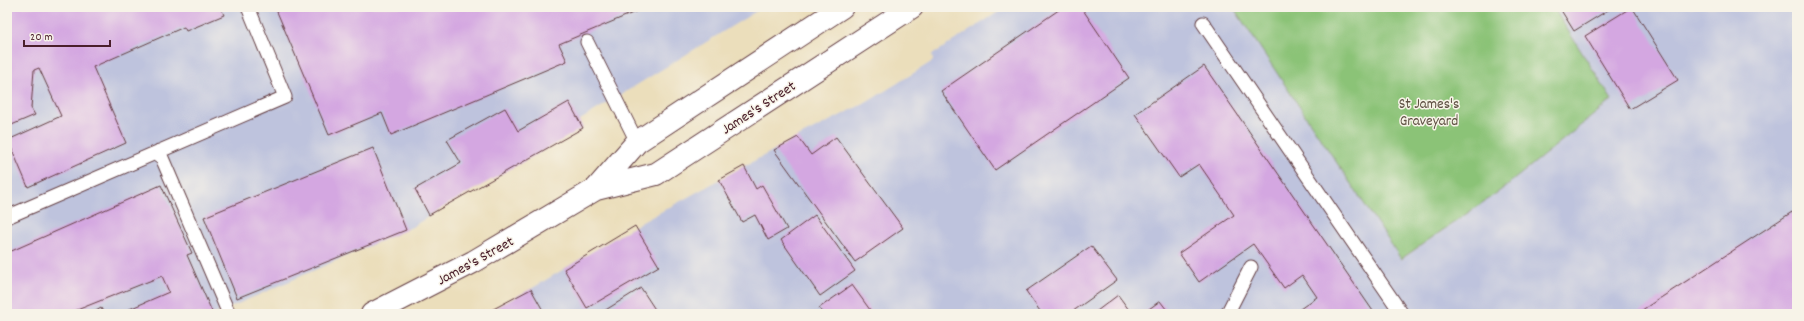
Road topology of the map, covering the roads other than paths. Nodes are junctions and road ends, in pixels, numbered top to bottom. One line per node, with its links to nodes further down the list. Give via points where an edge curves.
1 (248, 7): 7 (lane, via 285,97)
2 (842, 7): 6 (main road, James's Street)
3 (912, 7): 8 (main road, James's Street, via 656,174)
4 (1203, 23): 14 (lane)
5 (587, 42): 6 (lane)
6 (637, 142): 8 (main road, James's Street)
7 (159, 151): 9 (lane); 11 (lane)
8 (596, 189): 12 (main road, James's Street, via 473,262)
9 (8, 215)
10 (1250, 267): 13 (lane)
11 (229, 314)
12 (372, 314)
13 (1227, 314)
14 (1402, 314)

